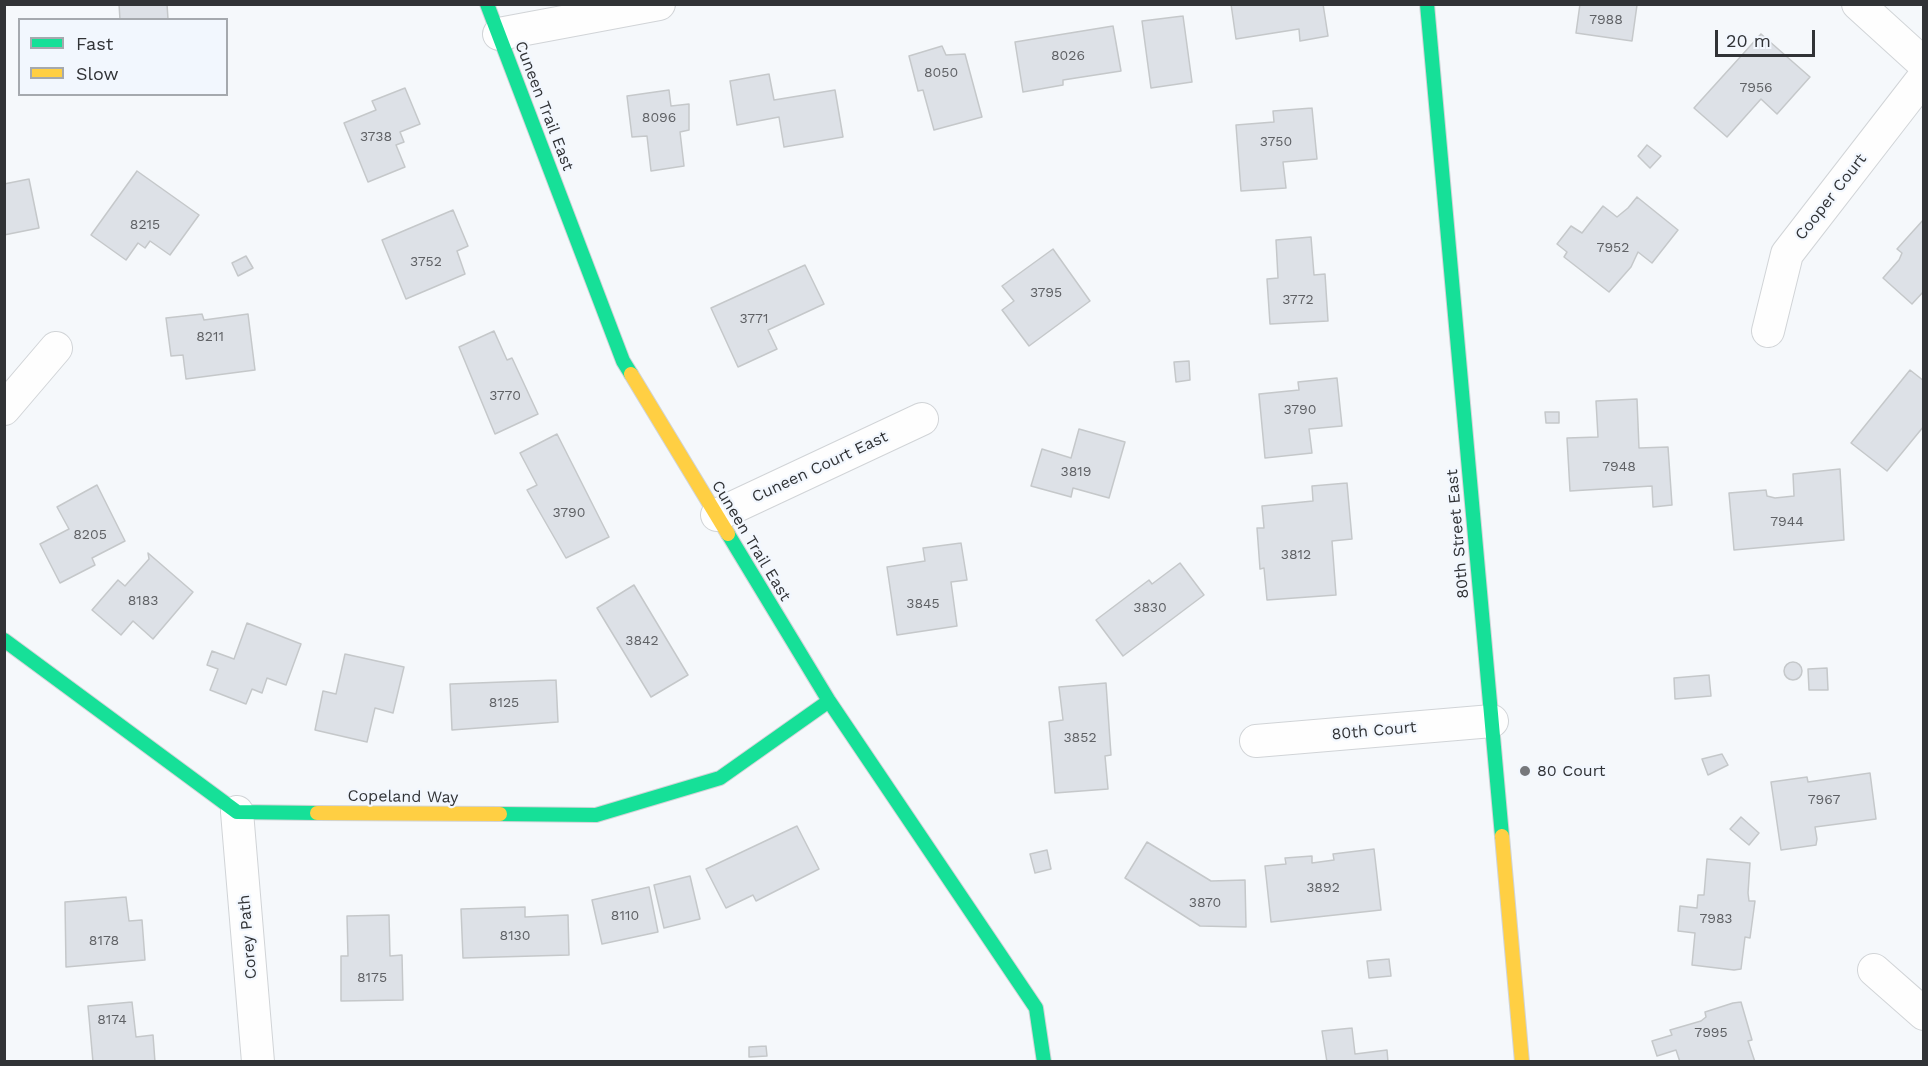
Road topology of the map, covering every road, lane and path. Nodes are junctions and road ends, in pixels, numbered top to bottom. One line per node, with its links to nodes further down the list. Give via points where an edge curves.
1 (487, 4): 5 (street, Cuneen Trail East)
2 (659, 4): 5 (street)
3 (1427, 4): 15 (street, 80th Street East)
4 (1858, 4): 6 (street)
5 (500, 34): 12 (street, Cuneen Trail East, via 623,361)
6 (1923, 64)
7 (1923, 77): 8 (street, Cooper Court, via 1787,254)
8 (1768, 331)
9 (56, 348): 10 (street)
10 (4, 409)
11 (922, 419): 12 (street, Cuneen Court East)
12 (717, 515): 14 (street, Cuneen Trail East)
13 (4, 640): 17 (street)
14 (829, 701): 17 (street, Copeland Way, via 720,778 596,815); 21 (street, Cuneen Trail East, via 1036,1008)
15 (1492, 721): 16 (street, 80th Court); 22 (street, 80th Street East)
16 (1256, 741)
17 (237, 812): 20 (street, Corey Path)
18 (1874, 970): 19 (street)
19 (1923, 1014)
20 (258, 1062)
21 (1044, 1062)
22 (1522, 1062)

